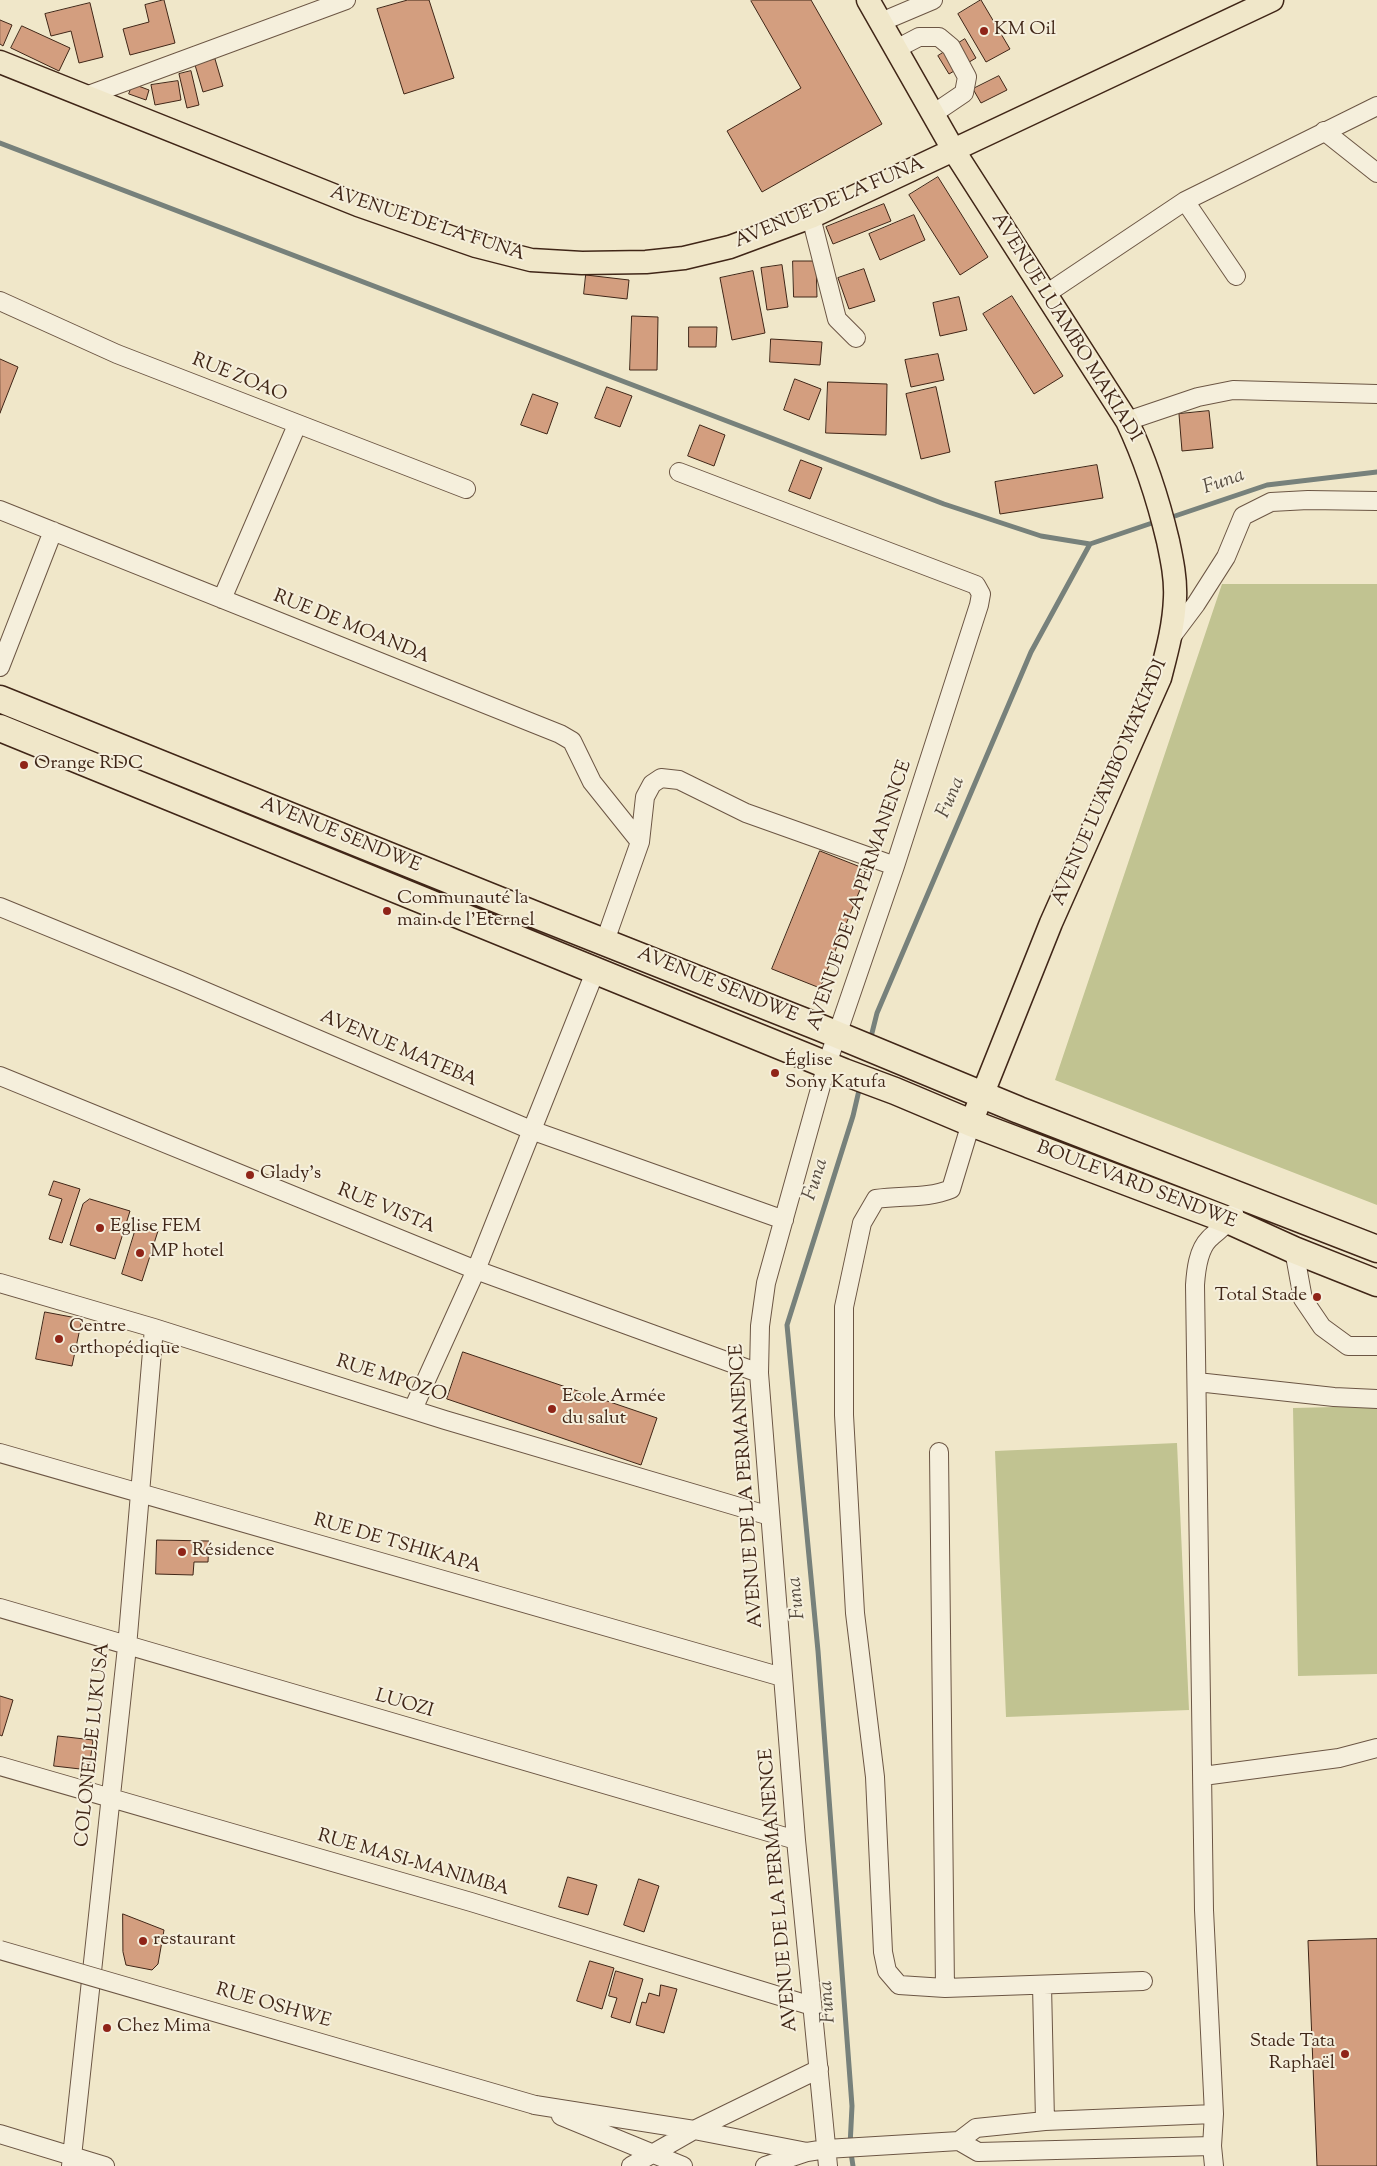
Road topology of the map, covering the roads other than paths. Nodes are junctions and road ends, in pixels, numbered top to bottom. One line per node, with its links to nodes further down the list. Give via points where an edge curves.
1 (346, 0): 8 (street)
2 (868, 0): 5 (main road, AVENUE LUAMBO MAKIADI)
3 (933, 0): 5 (street)
4 (1272, 0): 12 (main road, AVENUE DE LA FUNA)
5 (881, 22): 6 (main road, AVENUE LUAMBO MAKIADI)
6 (896, 48): 10 (main road, AVENUE LUAMBO MAKIADI); 10 (street, via 919,37 939,37 951,47 967,76 964,93)
7 (0, 62): 8 (main road, AVENUE DE LA FUNA)
8 (86, 96): 15 (main road, AVENUE DE LA FUNA, via 358,205 476,246 531,260 646,262 684,258 730,247)
9 (1377, 106): 11 (street)
10 (933, 114): 12 (main road, AVENUE LUAMBO MAKIADI)
11 (1324, 131): 13 (street); 14 (street)
12 (954, 151): 15 (main road, AVENUE DE LA FUNA); 17 (main road, AVENUE LUAMBO MAKIADI)
13 (1377, 173)
14 (1185, 201): 16 (street); 17 (street)
15 (810, 217): 19 (street, via 837,319)
16 (1236, 276)
17 (1046, 294): 21 (main road, AVENUE LUAMBO MAKIADI)
18 (0, 300): 22 (street, RUE ZOAO, via 118,354)
19 (856, 338)
20 (1377, 394): 21 (street, via 1233,390 1198,396)
21 (1127, 421): 29 (main road, AVENUE LUAMBO MAKIADI, via 1158,498 1172,560 1175,598)
22 (297, 424): 24 (street, RUE ZOAO); 28 (street)
23 (679, 472): 34 (street, AVENUE DE LA PERMANENCE, via 976,585 981,594)
24 (466, 489)
25 (1377, 501): 29 (street, via 1271,502 1243,516 1226,557)
26 (0, 510): 27 (street, RUE DE MOANDA)
27 (53, 531): 28 (street, RUE DE MOANDA); 30 (street)
28 (222, 599): 33 (street, RUE DE MOANDA, via 560,734 572,742 592,782)
29 (1172, 636): 43 (main road, AVENUE LUAMBO MAKIADI, via 1160,678 1051,923)
30 (0, 667)
31 (0, 699): 36 (highway, AVENUE SENDWE)
32 (0, 728): 37 (highway, AVENUE SENDWE)
33 (640, 842): 34 (street, via 645,797 652,784 661,778 679,780 746,814); 36 (street)
34 (894, 866): 38 (street, AVENUE DE LA PERMANENCE)
35 (0, 907): 45 (street, AVENUE MATEBA)
36 (605, 941): 38 (highway, AVENUE SENDWE)
37 (595, 972): 40 (highway, AVENUE SENDWE); 45 (street)
38 (847, 1039): 39 (highway, AVENUE SENDWE); 40 (street, AVENUE DE LA PERMANENCE)
39 (903, 1063): 43 (highway, BOULEVARD SENDWE)
40 (835, 1068): 42 (highway, AVENUE SENDWE); 47 (street, AVENUE DE LA PERMANENCE)
41 (0, 1076): 51 (street, RUE VISTA)
42 (895, 1091): 44 (highway, BOULEVARD SENDWE)
43 (984, 1095): 44 (main road, AVENUE LUAMBO MAKIADI); 46 (highway, BOULEVARD SENDWE)
44 (971, 1123): 48 (highway, BOULEVARD SENDWE); 76 (street, via 951,1189 935,1196 896,1196 876,1200 862,1223 844,1308 844,1416 855,1613 875,1777 883,1952 887,1972 899,1985)
45 (531, 1130): 47 (street, AVENUE MATEBA); 51 (street)
46 (1244, 1196): 48 (street); 49 (highway, BOULEVARD SENDWE)
47 (784, 1220): 56 (street, AVENUE DE LA PERMANENCE, via 766,1282 760,1326)
48 (1230, 1221): 50 (highway, BOULEVARD SENDWE); 57 (street, via 1207,1241 1197,1263)
49 (1377, 1249)
50 (1294, 1250): 53 (highway, BOULEVARD SENDWE); 55 (street, via 1303,1299 1322,1327 1348,1346)
51 (476, 1270): 56 (street, RUE VISTA); 59 (street)
52 (0, 1283): 54 (street, RUE MPOZO)
53 (1377, 1283)
54 (154, 1328): 59 (street, RUE MPOZO); 62 (street, COLONELLE LUKUSA)
55 (1377, 1346)
56 (759, 1373): 63 (street, AVENUE DE LA PERMANENCE)
57 (1197, 1382): 58 (street); 69 (street)
58 (1377, 1399)
59 (413, 1409): 63 (street, RUE MPOZO)
60 (939, 1452): 76 (street)
61 (0, 1453): 62 (street, RUE DE TSHIKAPA)
62 (138, 1493): 65 (street, COLONELLE LUKUSA); 66 (street, RUE DE TSHIKAPA)
63 (770, 1516): 66 (street, AVENUE DE LA PERMANENCE)
64 (0, 1608): 65 (street, LUOZI)
65 (127, 1647): 70 (street, COLONELLE LUKUSA); 71 (street, LUOZI)
66 (782, 1677): 71 (street, AVENUE DE LA PERMANENCE)
67 (1377, 1748): 69 (street, via 1339,1758)
68 (0, 1766): 70 (street, RUE MASI-MANIMBA)
69 (1203, 1776): 80 (street, via 1204,1910)
70 (110, 1799): 73 (street, COLONELLE LUKUSA); 77 (street, RUE MASI-MANIMBA, via 471,1902)
71 (796, 1840): 77 (street, AVENUE DE LA PERMANENCE)
72 (0, 1950): 73 (street, RUE OSHWE, bridge)
73 (90, 1977): 79 (street, RUE OSHWE, bridge); 89 (street, COLONELLE LUKUSA)
74 (1144, 1981): 75 (street)
75 (1042, 1985): 76 (street); 81 (street)
76 (945, 1988)
77 (812, 2006): 78 (street, AVENUE DE LA PERMANENCE)
78 (818, 2069): 82 (street); 88 (street, AVENUE DE LA PERMANENCE)
79 (535, 2105): 82 (street); 87 (street)
80 (1214, 2114): 81 (street); 85 (street)
81 (1045, 2121): 84 (street, via 976,2128)
82 (694, 2130): 86 (street); 87 (street)
83 (0, 2134): 89 (street)
84 (959, 2141): 85 (street, via 978,2152); 88 (street, via 845,2146)
85 (1212, 2146): 94 (street)
86 (807, 2152): 88 (street); 93 (street)
87 (652, 2154): 91 (street); 92 (street)
88 (826, 2157)
89 (72, 2161): 90 (street)
90 (105, 2166)
91 (631, 2166)
92 (683, 2166)
93 (765, 2166)
94 (1214, 2166)

